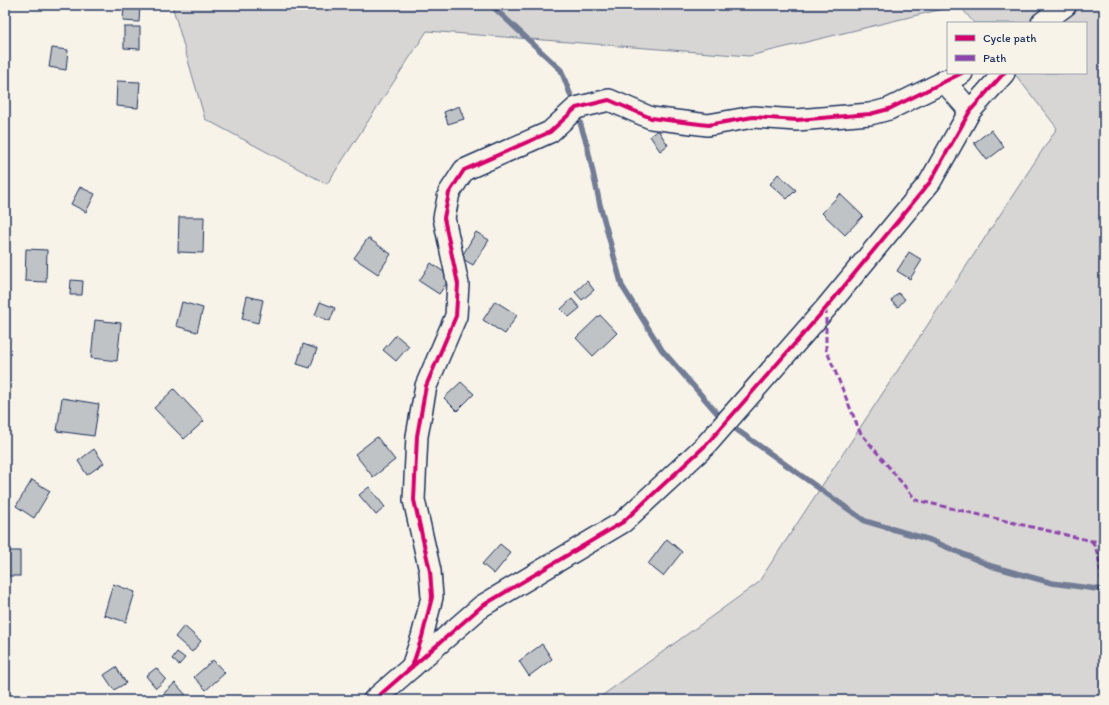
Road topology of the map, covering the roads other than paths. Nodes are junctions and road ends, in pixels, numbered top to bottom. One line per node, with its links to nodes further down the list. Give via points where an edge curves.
1 (1066, 5): 2 (street)
2 (1043, 22)
3 (1003, 74): 5 (street)
4 (953, 77): 5 (street); 6 (street, via 889,109 870,114 797,120 753,117 708,125 651,118 610,100 576,108 550,132 464,170 449,193 444,218 458,284 456,316 426,386 417,436 414,500 430,571 432,597)
5 (970, 111): 6 (street, via 930,182 826,308 706,444 623,522 482,606)
6 (412, 667): 7 (street)
7 (374, 700)

